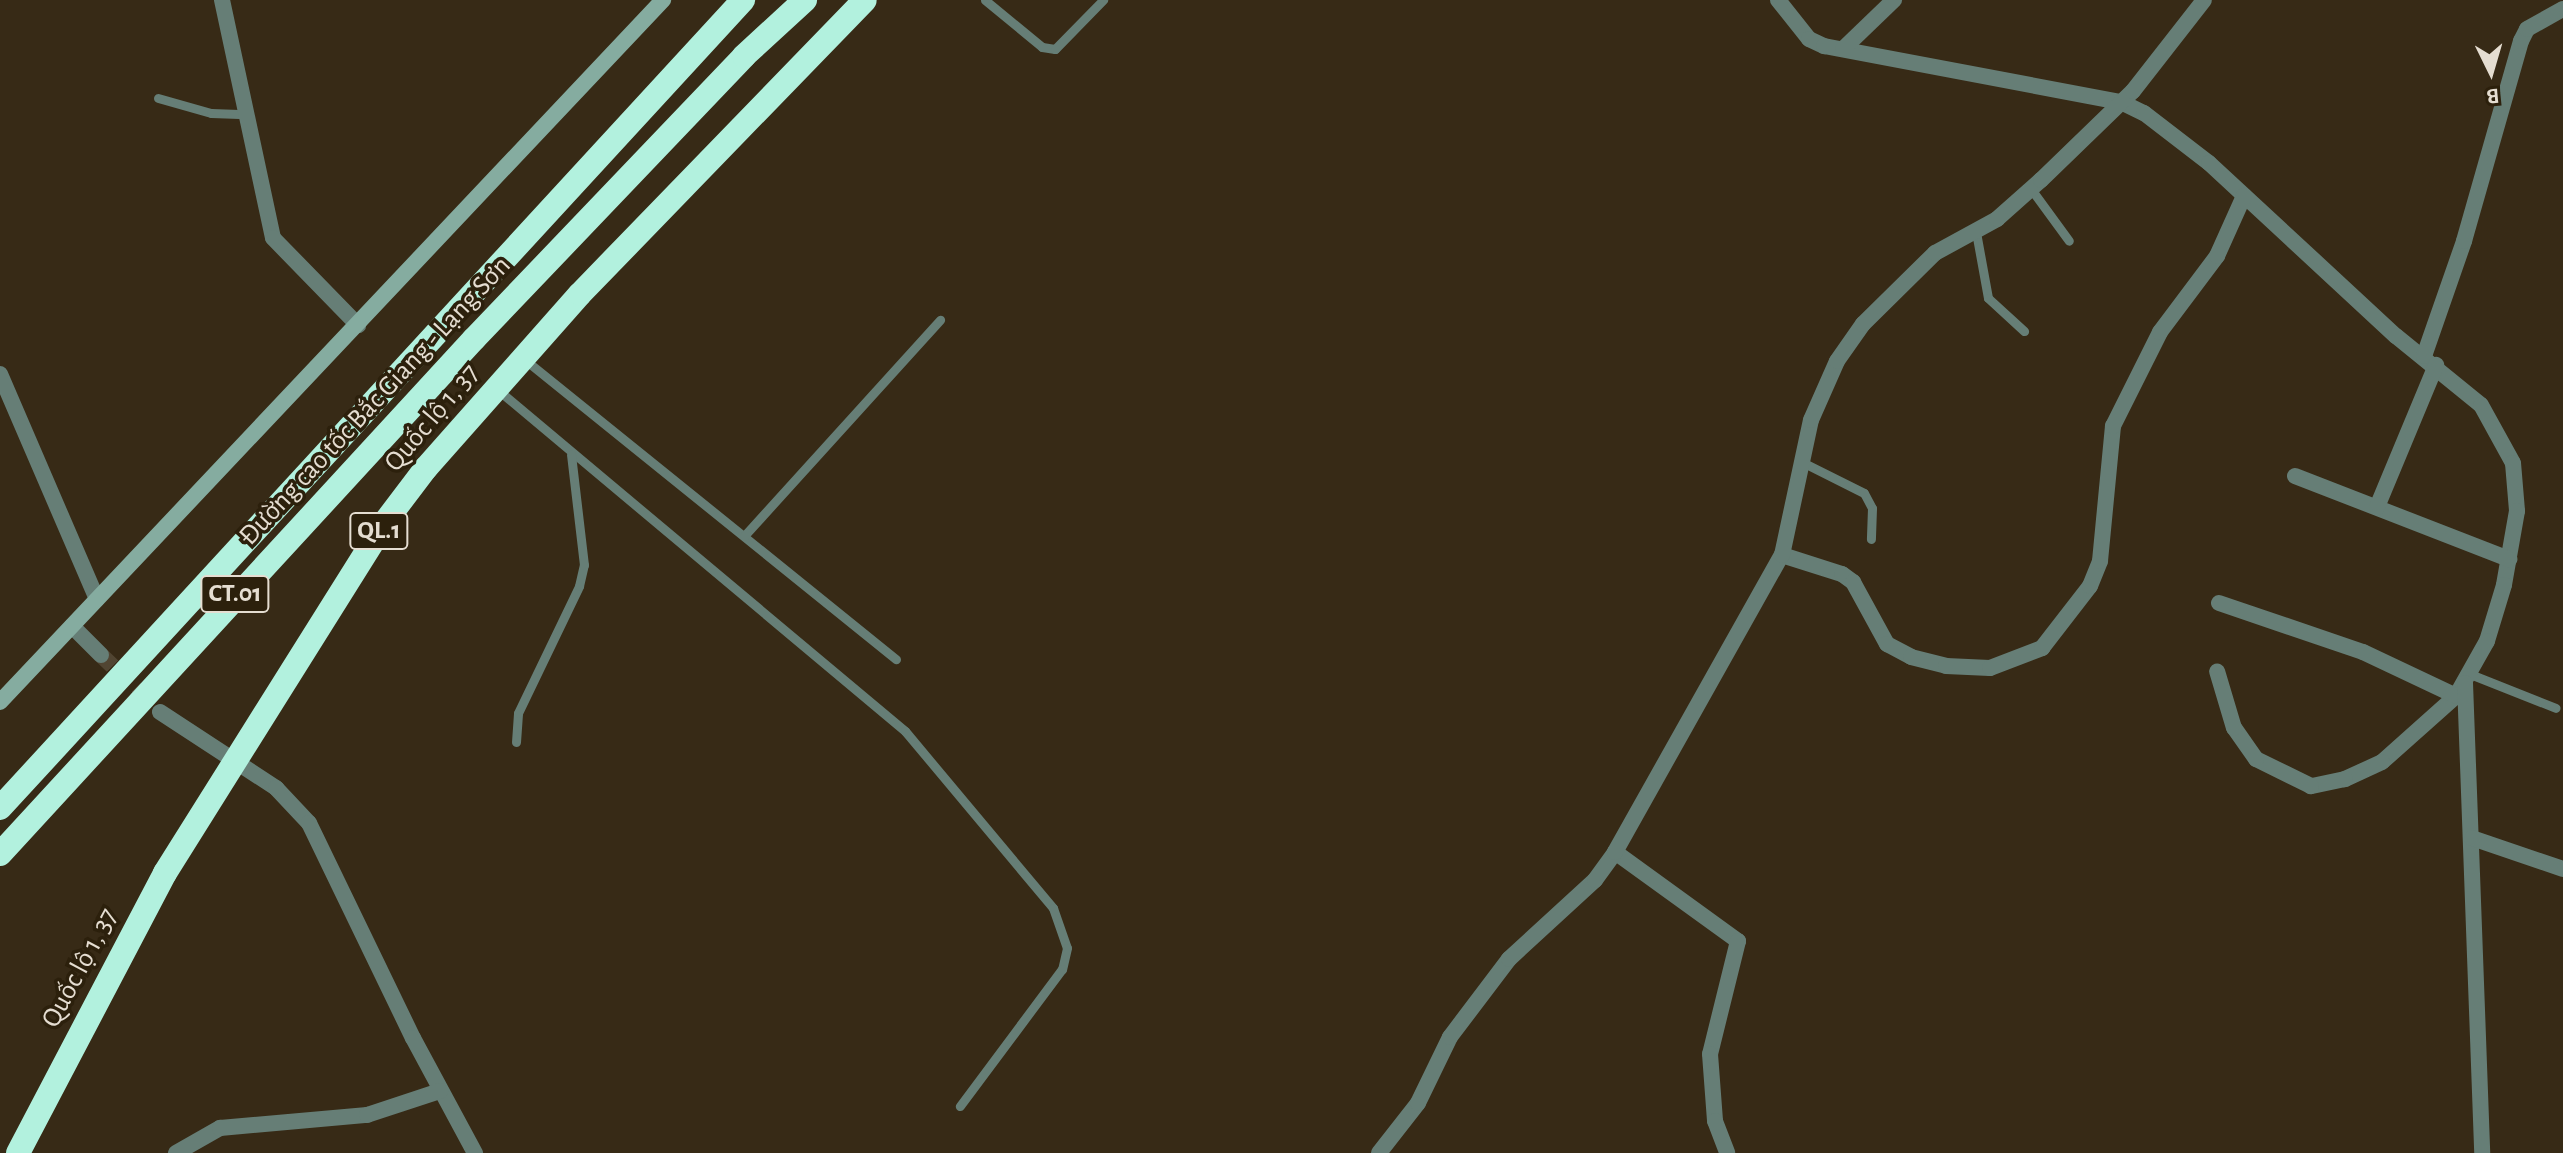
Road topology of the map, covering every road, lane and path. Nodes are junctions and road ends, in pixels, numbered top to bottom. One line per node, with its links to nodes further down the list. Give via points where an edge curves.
1 (222, 0): 15 (street)
2 (663, 0): 21 (street)
3 (743, 0): 47 (highway, Đường cao tốc Bắc Giang - Lạng Sơn / CT.01)
4 (805, 0): 50 (highway, Đường cao tốc Bắc Giang - Lạng Sơn / CT.01, via 744,56 474,339)
5 (865, 0): 23 (highway, Quốc lộ 1, 37 / QL.1)
6 (985, 0): 7 (lane, via 1042,47 1055,49)
7 (1103, 0)
8 (1778, 0): 12 (street, via 1809,39)
9 (1894, 0): 12 (street)
10 (2204, 0): 14 (street)
11 (2563, 9): 24 (street, via 2527,29 2521,41)
12 (1843, 49): 14 (street)
13 (158, 98): 15 (lane, via 211,113)
14 (2121, 102): 16 (street); 17 (street, via 2209,163)
15 (246, 114): 21 (street, via 273,238)
16 (2031, 189): 18 (street); 19 (lane)
17 (2244, 196): 24 (street); 33 (street, via 2217,256 2160,332 2113,426 2100,561 2090,586 2042,648 1990,668 1946,666 1911,657 1887,644 1853,582)
18 (1976, 232): 22 (lane, via 1988,298); 28 (street, via 1935,253 1863,324 1822,392)
19 (2069, 241)
20 (940, 320): 31 (lane)
21 (358, 325): 35 (street)
22 (2024, 331)
23 (524, 359): 26 (highway, Quốc lộ 1, 37 / QL.1); 31 (lane)
24 (2430, 360): 30 (street); 34 (street, via 2481,405 2506,443 2517,484)
25 (0, 374): 35 (street)
26 (496, 388): 27 (lane); 46 (highway, Quốc lộ 1, 37 / QL.1, via 385,522)
27 (571, 455): 45 (lane, via 584,565 518,713); 53 (lane, via 905,731 1053,908 1067,948 1062,969)
28 (1802, 462): 32 (lane, via 1864,493 1872,508); 33 (street)
29 (2295, 476): 30 (street)
30 (2377, 507): 34 (street)
31 (744, 536): 39 (lane)
32 (1871, 539)
33 (1782, 555): 49 (street)
34 (2509, 559): 41 (street, via 2487,641)
35 (97, 599): 37 (street)
36 (2219, 603): 41 (street)
37 (72, 626): 38 (street); 42 (street)
38 (101, 655)
39 (896, 659)
40 (2217, 671): 41 (street, via 2234,728 2256,759 2311,786 2345,779 2382,762)
41 (2464, 685): 43 (lane); 48 (street)
42 (0, 702)
43 (2556, 708)
44 (160, 712): 46 (street)
45 (516, 742)
46 (233, 762): 52 (street, via 276,788 309,823); 54 (highway, Quốc lộ 1, 37 / QL.1, via 158,886)
47 (0, 808)
48 (2472, 838): 51 (street); 59 (street)
49 (1615, 852): 57 (street, via 1595,880 1509,959 1450,1037 1418,1103); 58 (street, via 1738,941 1710,1054 1715,1121)
50 (0, 854)
51 (2563, 869)
52 (440, 1091): 55 (street, via 367,1115 220,1128); 56 (street)
53 (960, 1106)
54 (18, 1153)
55 (176, 1153)
56 (475, 1153)
57 (1379, 1153)
58 (1727, 1153)
59 (2482, 1153)

